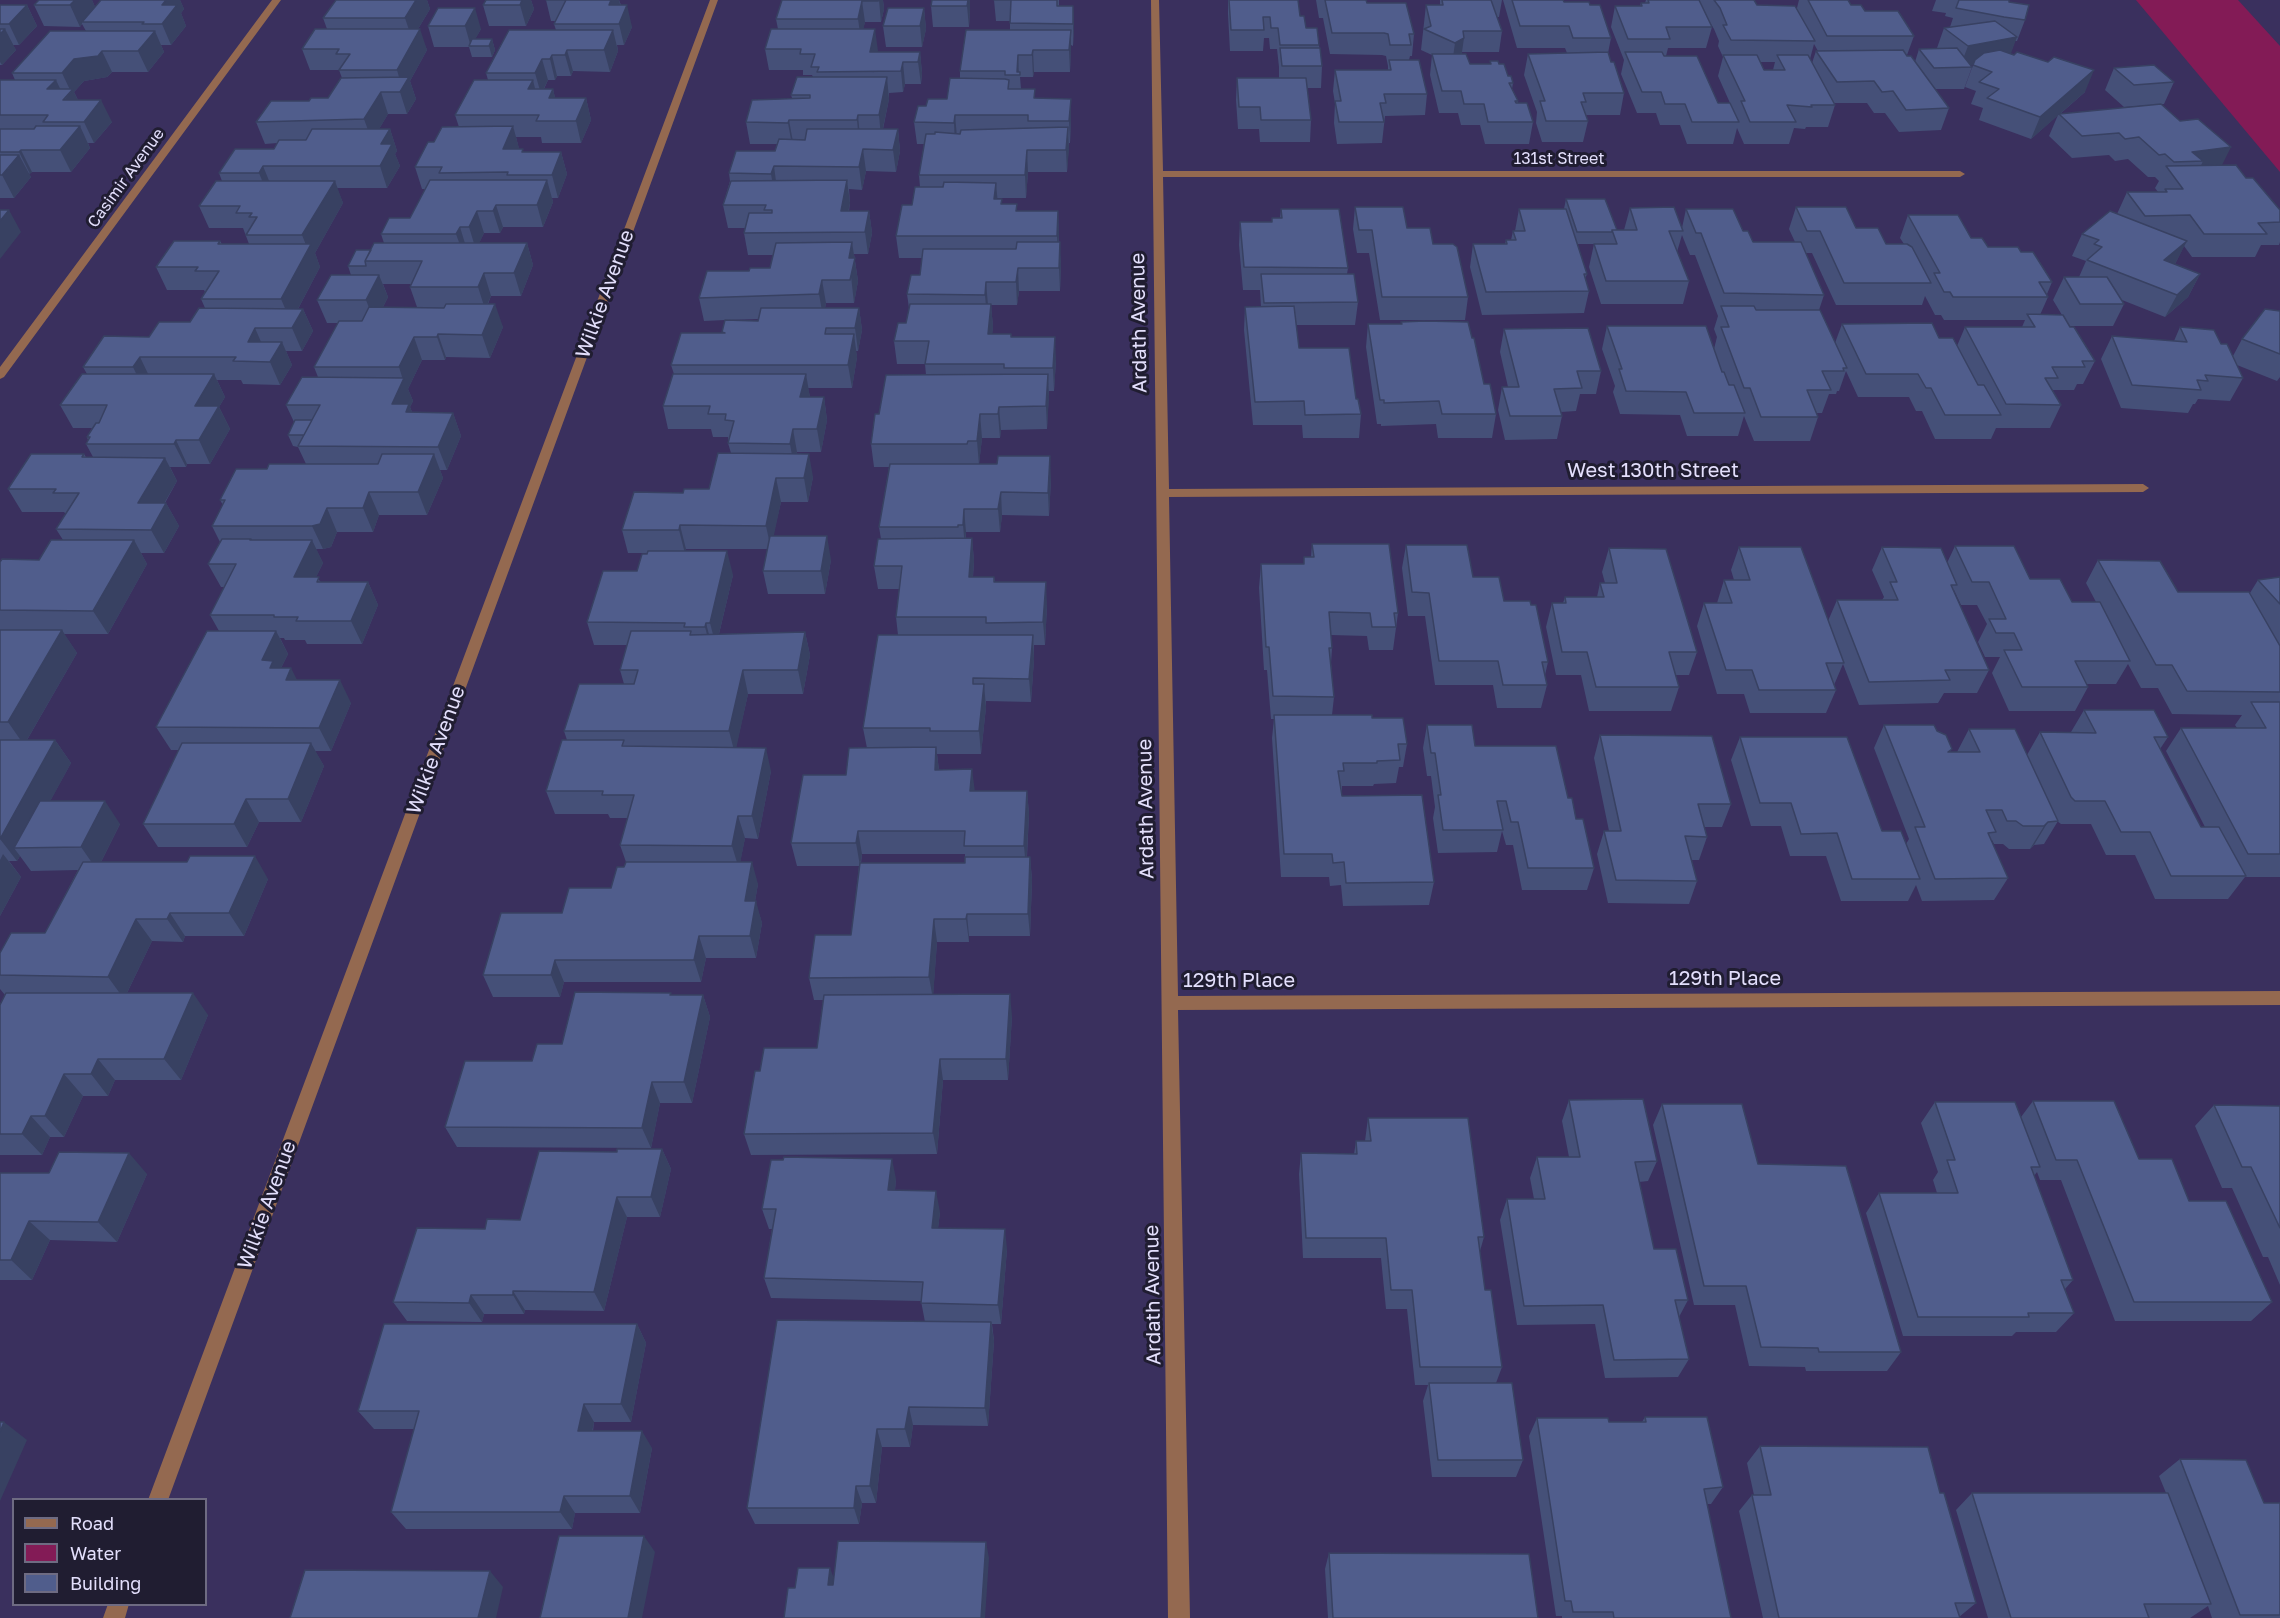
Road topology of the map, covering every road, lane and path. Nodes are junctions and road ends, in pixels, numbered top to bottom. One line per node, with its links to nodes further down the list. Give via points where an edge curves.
1 (277, 0): 6 (street, Casimir Avenue)
2 (714, 0): 11 (street, Wilkie Avenue)
3 (1155, 0): 4 (street, Ardath Avenue)
4 (1158, 174): 5 (street, 131st Street); 8 (street, Ardath Avenue)
5 (1960, 174)
6 (0, 375)
7 (2143, 488): 8 (street, West 130th Street)
8 (1163, 493): 10 (street, Ardath Avenue)
9 (2280, 998): 10 (street, 129th Place)
10 (1170, 1003): 12 (street, Ardath Avenue)
11 (159, 1498)
12 (1179, 1618)

